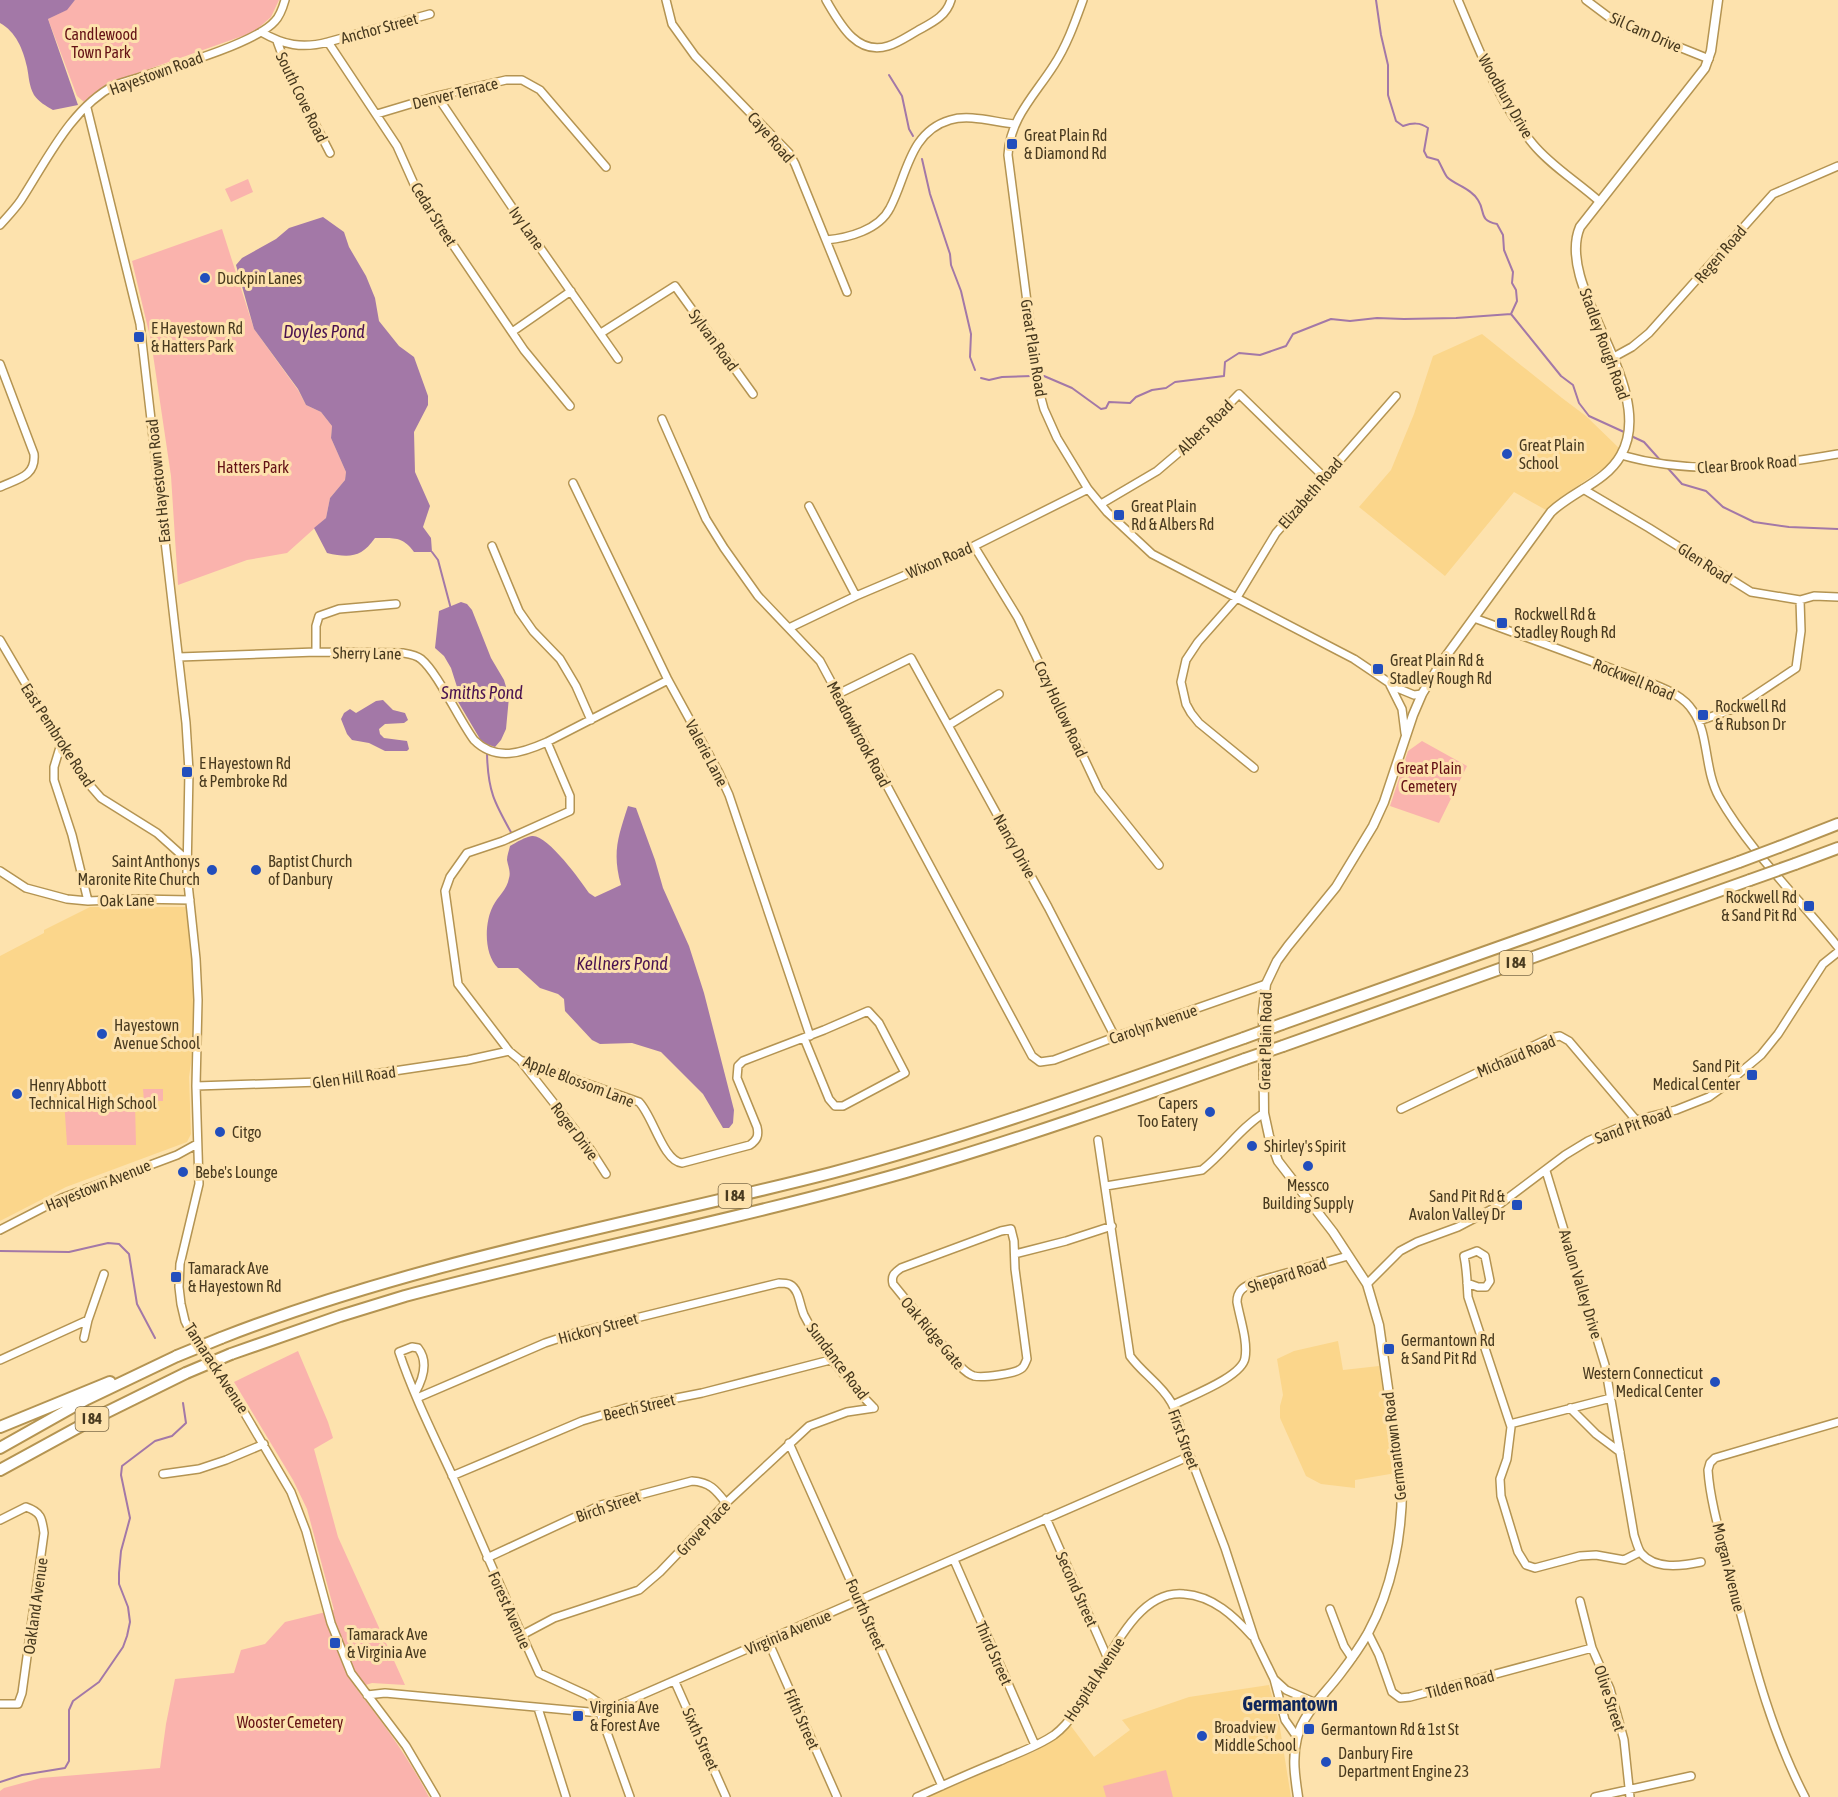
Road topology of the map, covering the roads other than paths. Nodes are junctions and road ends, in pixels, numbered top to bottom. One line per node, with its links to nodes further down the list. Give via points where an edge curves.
1 (285, 0): 10 (street, Hayestown Road, via 275,22)
2 (666, 0): 23 (street, Caye Road, via 672,24 684,42 789,153)
3 (826, 0): 4 (street, via 851,38 867,47 880,48 940,18)
4 (951, 0)
5 (1083, 0): 17 (street, Great Plain Road, via 1060,55)
6 (1458, 0): 21 (street, Woodbury Drive, via 1490,74 1524,131 1534,145)
7 (1586, 0): 13 (street, Sil Cam Drive, via 1614,21)
8 (1718, 0): 13 (main road, Stadley Rough Road)
9 (430, 14): 12 (street, Anchor Street)
10 (261, 32): 11 (street); 15 (street, Hayestown Road, via 230,47 115,85)
11 (277, 41): 12 (street, via 293,46); 18 (street, South Cove Road)
12 (328, 42): 16 (street, Cedar Street)
13 (1709, 59): 21 (main road, Stadley Rough Road)
14 (437, 96): 16 (street, Denver Terrace); 20 (street, Denver Terrace, via 522,80 540,90); 24 (street, Ivy Lane)
15 (87, 108): 22 (street, Hayestown Road, via 65,131); 55 (street, East Hayestown Road, via 140,324)
16 (377, 114): 26 (street, Cedar Street, via 397,146 418,193)
17 (1014, 124): 23 (street, via 962,118 937,125 923,136 911,154 890,209 880,221 841,239); 40 (street, Great Plain Road, via 1008,155 1038,387 1057,438)
18 (330, 153)
19 (1838, 166): 28 (street, Regen Road, via 1773,194 1648,333)
20 (606, 167)
21 (1600, 202): 28 (main road, Stadley Rough Road, via 1580,227 1575,251 1582,282)
22 (0, 225)
23 (826, 240): 25 (street, Caye Road)
24 (571, 291): 26 (street); 27 (street, Ivy Lane)
25 (847, 292)
26 (512, 332): 33 (street, Cedar Street)
27 (601, 333): 29 (street, Ivy Lane); 31 (street, Sylvan Road, via 675,286)
28 (1612, 358): 36 (main road, Stadley Rough Road, via 1629,414)
29 (618, 359)
30 (0, 364): 39 (street, via 35,463 26,475)
31 (753, 394)
32 (1396, 396): 37 (street, Elizabeth Road)
33 (570, 406)
34 (662, 419): 52 (street, Meadowbrook Road, via 713,532 758,596)
35 (1838, 454): 36 (street, Clear Brook Road, via 1777,465 1701,468)
36 (1621, 455): 41 (main road, Stadley Rough Road, via 1608,472)
37 (1324, 477): 42 (street, Albers Road, via 1239,394 1156,471); 48 (street, Elizabeth Road, via 1276,533)
38 (573, 483): 56 (street, Valerie Lane)
39 (0, 487)
40 (1088, 489): 42 (street, Great Plain Road); 45 (street, Wixon Road)
41 (1583, 489): 49 (street, Glen Road, via 1751,592); 51 (main road, Stadley Rough Road, via 1551,512)
42 (1101, 504): 48 (street, Great Plain Road, via 1152,554)
43 (809, 506): 46 (street)
44 (492, 546): 61 (street, via 519,611 560,658)
45 (974, 546): 46 (street, Wixon Road); 71 (street, Cozy Hollow Road, via 1018,618 1099,790)
46 (856, 596): 52 (street, Wixon Road)
47 (1838, 597): 49 (street, Glen Road)
48 (1236, 599): 57 (street, Great Plain Road, via 1354,659); 67 (street, Elizabeth Road, via 1191,651 1181,682 1186,704 1199,723)
49 (1800, 600): 62 (street, via 1796,668 1736,708)
50 (396, 604): 54 (street, via 339,609 319,616)
51 (1474, 618): 60 (main road, Stadley Rough Road); 62 (street, Rockwell Road, via 1675,694 1692,708)
52 (789, 628): 58 (street, Meadowbrook Road, via 820,661)
53 (0, 640): 66 (street, East Pembroke Road)
54 (316, 652): 55 (street, Sherry Lane); 65 (street, Sherry Lane, via 414,655 432,672 481,747 498,754 515,753)
55 (179, 657): 70 (street, East Hayestown Road, via 189,758)
56 (668, 681): 61 (street, Sherry Lane); 78 (street, Valerie Lane, via 729,795)
57 (1389, 683): 60 (street, Great Plain Road); 64 (street, Great Plain Road, via 1402,709)
58 (838, 694): 63 (street, Nancy Drive, via 911,657); 82 (street, Meadowbrook Road, via 1028,1050)
59 (999, 694): 63 (street)
60 (1422, 694): 64 (main road, Great Plain Road)
61 (591, 720): 65 (street, Sherry Lane)
62 (1699, 721): 75 (street, Rockwell Road, via 1710,779 1719,798)
63 (949, 725): 79 (street, Nancy Drive)
64 (1406, 734): 77 (main road, Great Plain Road, via 1373,826 1336,887 1277,961)
65 (547, 742): 80 (street, Apple Blossom Lane, via 570,796 570,811 467,853 446,891 458,984)
66 (61, 744): 70 (street, East Pembroke Road, via 101,798 158,834); 74 (street, via 54,780)
67 (1254, 768)
68 (1838, 824): 104 (highway, I 84, bridge, via 1031,1114 790,1183 401,1277 302,1308)
69 (1838, 849): 110 (highway, I 84, bridge, via 1071,1121 795,1202 405,1296 231,1354)
70 (187, 860): 73 (street, Tamarack Avenue)
71 (1159, 865)
72 (0, 871): 74 (street, Oak Lane, via 26,888)
73 (189, 900): 74 (street, Oak Lane); 83 (street, Tamarack Avenue, via 198,1000)
74 (88, 901)
75 (1838, 948)
76 (1838, 952): 86 (street, Sand Pit Road, via 1823,964 1778,1034 1745,1070 1709,1097)
77 (1266, 984): 79 (street, Carolyn Avenue); 85 (main road, Great Plain Road)
78 (807, 1037): 78 (street, Valerie Lane, via 829,1100 835,1106 843,1106 905,1073 879,1023 868,1011); 81 (street, Apple Blossom Lane, via 738,1066 736,1078 758,1127 757,1140 682,1163 669,1155 639,1102)
79 (1114, 1037): 82 (street, Carolyn Avenue)
80 (509, 1051): 81 (street, Apple Blossom Lane); 83 (street, Glen Hill Road, via 320,1082)
81 (520, 1060): 90 (street, Roger Drive)
82 (1040, 1062)
83 (196, 1086): 88 (street, Tamarack Avenue)
84 (1401, 1109): 86 (street, Michaud Road, via 1560,1036 1569,1041)
85 (1264, 1113): 91 (street, via 1202,1170); 95 (main road, Great Plain Road, via 1278,1161)
86 (1636, 1120): 89 (street, Sand Pit Road, via 1565,1155)
87 (1098, 1140): 91 (street, First Street)
88 (198, 1144): 93 (street, Hayestown Avenue, via 62,1198); 115 (street, Tamarack Avenue, via 199,1190 180,1264 181,1304 193,1337)
89 (1546, 1171): 99 (street, Sand Pit Road, via 1496,1207 1400,1251); 106 (street, Avalon Valley Drive, via 1605,1365)
90 (606, 1174)
91 (1106, 1186): 92 (street, First Street)
92 (1112, 1226): 94 (street); 107 (street, First Street, via 1130,1356)
93 (0, 1230)
94 (1015, 1254): 94 (street, Oak Ridge Gate, via 1027,1359 1017,1371 972,1375 958,1364 891,1278 901,1268 1011,1229)
95 (1348, 1256): 99 (main road, Great Plain Road); 107 (street, Shepard Road, via 1254,1282 1242,1289 1237,1302 1245,1350 1242,1366 1231,1376)
96 (104, 1274): 100 (street)
97 (787, 1283): 102 (street, Sundance Road, via 796,1291 813,1332); 105 (street, Hickory Street, via 575,1333)
98 (1467, 1283): 98 (street, via 1464,1256 1477,1251 1485,1256 1490,1281 1486,1287); 112 (street, via 1468,1297)
99 (1367, 1284): 133 (main road, Germantown Road, via 1379,1325 1402,1487 1392,1567)
100 (88, 1320): 101 (street); 103 (street)
101 (84, 1338)
102 (834, 1359): 108 (street, Sundance Road); 121 (street, Beech Street, via 582,1421)
103 (0, 1360)
104 (158, 1365): 113 (highway); 116 (highway, I 84)
105 (416, 1395): 105 (street, Forest Avenue, via 424,1356 412,1347 399,1352); 121 (street, Forest Avenue)
106 (1611, 1398): 109 (street); 117 (street, Avalon Valley Drive)
107 (1173, 1405): 118 (street, First Street, via 1182,1442)
108 (874, 1408): 114 (street, Grove Place, via 827,1418 809,1426)
109 (1570, 1408): 112 (street); 117 (street)
110 (97, 1416): 119 (highway, I 84); 122 (highway)
111 (1838, 1422): 160 (street, Morgan Avenue, via 1715,1458 1708,1470 1757,1676 1788,1764)
112 (1510, 1424): 126 (street, via 1507,1459 1500,1479 1501,1496 1518,1552 1526,1565 1535,1568 1589,1555 1624,1560)
113 (0, 1427)
114 (789, 1443): 123 (street, Grove Place); 130 (street, Fourth Street)
115 (264, 1444): 120 (street, via 199,1469); 142 (street, Tamarack Avenue, via 298,1507 331,1623 351,1673)
116 (0, 1448)
117 (1620, 1452): 126 (street, Avalon Valley Drive, via 1634,1535)
118 (1190, 1456): 124 (street, Virginia Avenue); 136 (street, First Street)
119 (0, 1470)
120 (163, 1474)
121 (452, 1476): 127 (street, Forest Avenue)
122 (0, 1478)
123 (726, 1503): 127 (street, Birch Street, via 714,1487 692,1481 601,1505); 134 (street, Grove Place, via 639,1590 554,1618)
124 (1046, 1518): 128 (street, Virginia Avenue); 139 (street, Second Street)
125 (0, 1520): 144 (street, Oakland Avenue, via 26,1507 36,1510 42,1520 44,1547 22,1693 18,1704)
126 (1641, 1552): 129 (street, via 1663,1566)
127 (487, 1558): 134 (street, Forest Avenue)
128 (954, 1560): 130 (street, Virginia Avenue); 148 (street, Third Street)
129 (1701, 1562)
130 (860, 1601): 135 (street, Virginia Avenue); 150 (street, Fourth Street)
131 (1580, 1601): 137 (street, Olive Street)
132 (1330, 1609): 138 (street)
133 (1368, 1633): 137 (street, Tilden Road, via 1392,1692 1400,1698); 138 (main road, Germantown Road)
134 (522, 1635): 146 (street, Forest Avenue, via 539,1673 587,1695 599,1703)
135 (768, 1641): 141 (street, Virginia Avenue); 156 (street, Fifth Street)
136 (1255, 1641): 139 (street, Hospital Avenue, via 1222,1607 1199,1596 1172,1594 1137,1614); 140 (street, First Street)
137 (1592, 1648): 151 (street, Olive Street, via 1610,1689 1623,1740)
138 (1352, 1658): 143 (main road, Germantown Road)
139 (1108, 1659): 148 (street, Hospital Avenue, via 1071,1718)
140 (1274, 1679): 143 (street, via 1286,1690); 147 (street, First Street, via 1285,1720)
141 (675, 1682): 146 (street, Virginia Avenue); 155 (street, Sixth Street)
142 (367, 1695): 145 (street, Virginia Avenue, via 385,1693); 152 (street, Tamarack Avenue, via 406,1746)
143 (1316, 1703): 147 (main road, Germantown Road)
144 (0, 1704)
145 (538, 1708): 146 (street, Virginia Avenue); 153 (street)
146 (600, 1713): 154 (street, Forest Avenue)
147 (1297, 1737): 158 (main road, Germantown Road, via 1294,1762)
148 (1035, 1746): 150 (street, Hospital Avenue)
149 (1691, 1776): 151 (street)
150 (942, 1786): 157 (street, Hospital Avenue)
151 (1629, 1793): 159 (street)
152 (436, 1797)
153 (566, 1797)
154 (630, 1797)
155 (726, 1797)
156 (837, 1797)
157 (916, 1797)
158 (1298, 1797)
159 (1595, 1797)
160 (1805, 1797)

